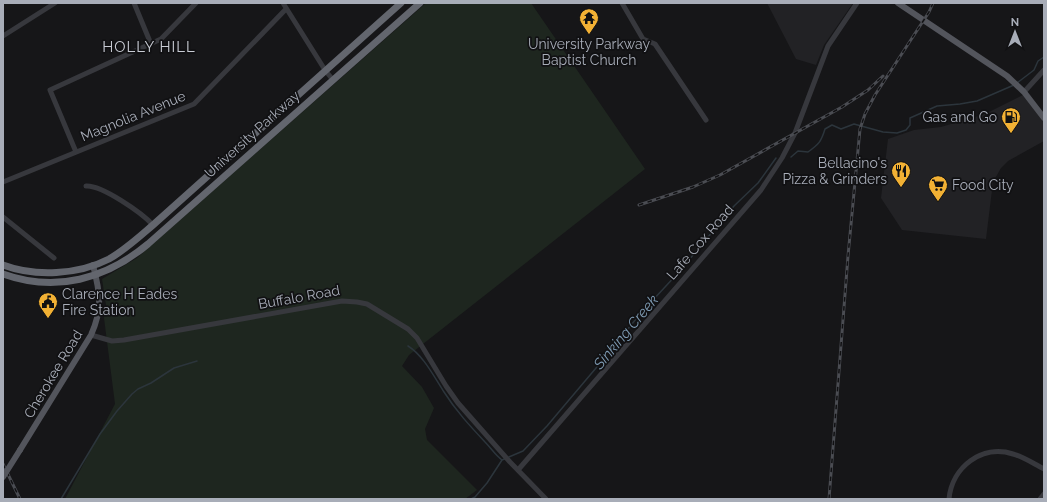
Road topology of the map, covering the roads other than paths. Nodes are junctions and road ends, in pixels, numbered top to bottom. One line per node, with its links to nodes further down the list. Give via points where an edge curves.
1 (55, 3): 12 (street)
2 (134, 3): 13 (street)
3 (196, 3): 13 (street, via 161,39)
4 (282, 3): 10 (street)
5 (420, 3): 11 (highway, University Parkway)
6 (622, 3): 19 (street, via 642,39 655,44)
7 (857, 3): 34 (street, Lafe Cox Road, via 828,46 795,133 761,190)
8 (898, 3): 17 (main road, via 1007,76)
9 (399, 5): 11 (highway); 14 (highway, University Parkway)
10 (286, 9): 14 (street); 21 (street, Magnolia Avenue, via 194,104)
11 (405, 17): 16 (highway, University Parkway)
12 (3, 36)
13 (151, 44): 21 (street, via 50,90)
14 (325, 70): 16 (street); 20 (highway, University Parkway)
15 (1044, 70): 17 (street)
16 (333, 80): 22 (highway, University Parkway)
17 (1022, 90): 18 (main road)
18 (1044, 118)
19 (706, 120)
20 (239, 146): 22 (highway); 26 (highway, University Parkway)
21 (76, 152): 23 (street, Magnolia Avenue)
22 (247, 156): 31 (highway, University Parkway, via 138,253)
23 (3, 182)
24 (86, 186): 26 (street, via 93,186 107,193 141,214)
25 (3, 217): 27 (street)
26 (153, 225): 29 (highway, University Parkway, via 118,254)
27 (54, 258)
28 (3, 265): 29 (highway, University Parkway, via 43,272)
29 (93, 265): 31 (main road)
30 (3, 274): 31 (highway, University Parkway, via 46,282)
31 (95, 276): 32 (main road, Cherokee Road, via 99,309)
32 (91, 335): 34 (street, Buffalo Road, via 112,341 124,340 342,301 367,304 403,326 417,338 458,403); 35 (main road, Cherokee Road, bridge)
33 (1044, 469): 38 (street, via 1013,454 980,454 959,470 952,482)
34 (518, 470): 37 (street, Buffalo Road)
35 (3, 477)
36 (1044, 494): 39 (street)
37 (546, 499)
38 (949, 499)
39 (1040, 499)

